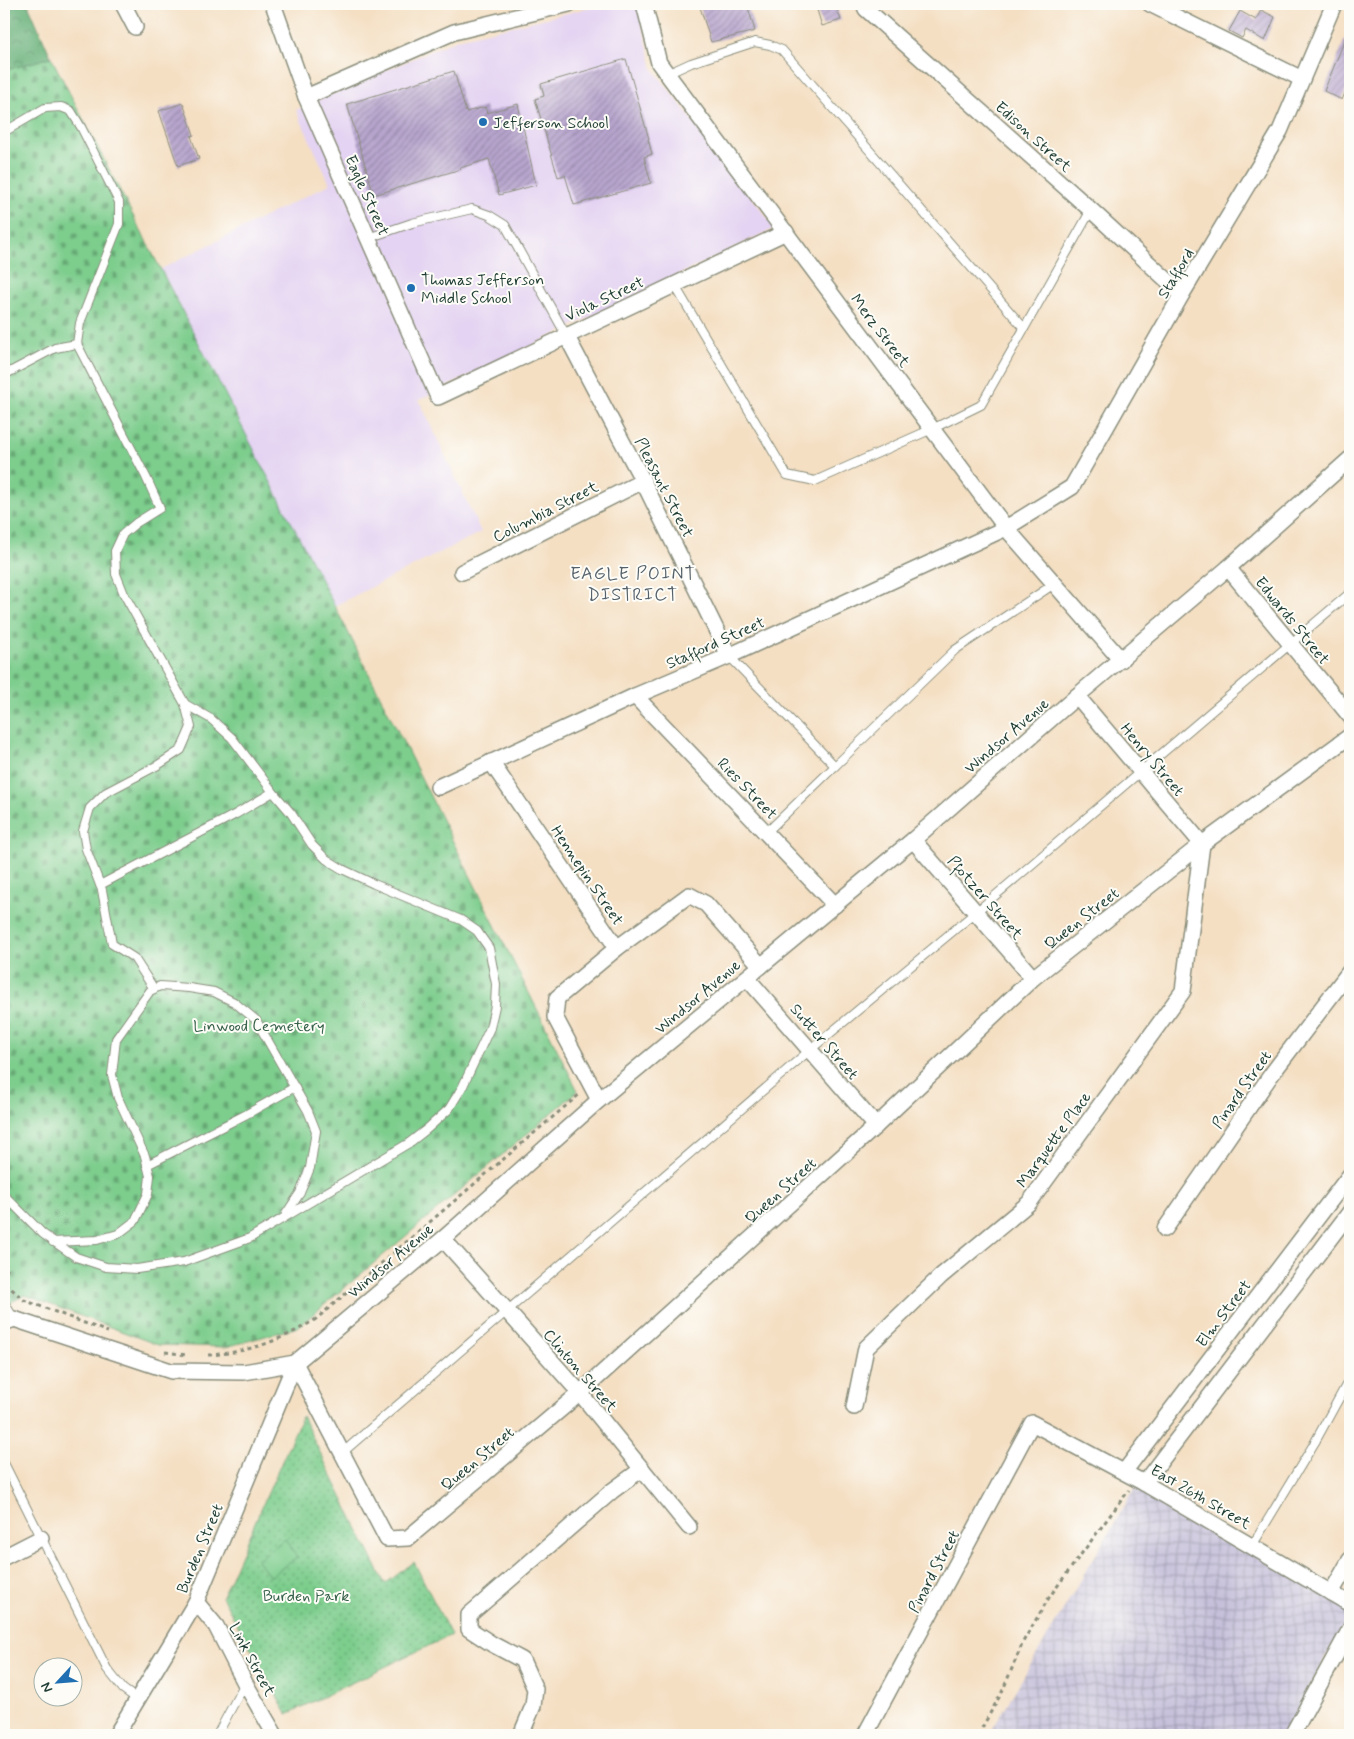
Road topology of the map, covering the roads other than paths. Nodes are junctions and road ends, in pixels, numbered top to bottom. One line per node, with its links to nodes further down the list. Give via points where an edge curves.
1 (123, 4): 8 (street)
2 (273, 4): 11 (street, Eagle Street)
3 (569, 4): 11 (street, via 454,32)
4 (644, 4): 9 (street, Merz Street, via 659,63)
5 (864, 4): 13 (street, Edison Street)
6 (1150, 4): 10 (street)
7 (1334, 4): 10 (street, Stafford)
8 (135, 27)
9 (667, 74): 14 (street, Merz Street); 18 (lane, via 755,42 782,50)
10 (1302, 79): 17 (street, Stafford, via 1280,131)
11 (306, 97): 15 (street, Eagle Street)
12 (4, 132): 20 (lane, via 45,108 61,107 71,111 119,202 120,224 80,323)
13 (1091, 210): 17 (street, Edison Street); 18 (lane)
14 (786, 232): 16 (street, Viola Street); 23 (street, Merz Street)
15 (368, 238): 19 (lane, via 412,223 472,209 490,215 505,225); 22 (street, Eagle Street)
16 (674, 284): 19 (street, Viola Street); 23 (lane, via 787,475 815,481)
17 (1182, 294): 26 (street, Stafford, via 1072,487)
18 (1024, 328): 23 (lane, via 981,405)
19 (566, 336): 22 (street, Viola Street); 25 (street, Pleasant Street)
20 (77, 344): 21 (lane, via 56,348); 36 (lane, via 160,508 123,534 115,551 116,574)
21 (4, 375)
22 (438, 397)
23 (932, 429): 26 (street, Merz Street)
24 (1350, 459): 27 (street, Windsor Avenue)
25 (643, 481): 28 (street, Columbia Street); 32 (street, Pleasant Street)
26 (1006, 528): 29 (street, Merz Street); 32 (street, Stafford Street)
27 (1228, 568): 31 (street, Edwards Street); 33 (street, Windsor Avenue)
28 (462, 572)
29 (1054, 584): 33 (street, Merz Street); 40 (lane, via 956,650)
30 (1350, 593): 31 (lane)
31 (1290, 643): 37 (street, Edwards Street); 41 (lane)
32 (729, 656): 34 (street, Stafford Street); 40 (lane)
33 (1121, 660): 35 (street, Windsor Avenue)
34 (635, 696): 39 (street, Stafford Street); 44 (street, Ries Street)
35 (1077, 696): 41 (street, Henry Street); 45 (street, Windsor Avenue)
36 (185, 704): 43 (lane, via 211,719 232,738); 47 (lane, via 191,727 181,750 105,793 90,808 83,831 86,849)
37 (1350, 716)
38 (1350, 736): 46 (street, Queen Street)
39 (491, 762): 42 (street, Stafford Street); 50 (street, Hennepin Street)
40 (835, 766): 44 (lane)
41 (1140, 771): 46 (street, Henry Street); 49 (lane)
42 (438, 787)
43 (273, 792): 47 (lane); 64 (lane, via 326,859 374,884 461,920 477,931 489,948 496,984 490,1028 449,1109 409,1143)
44 (766, 833): 48 (street, Ries Street)
45 (913, 840): 48 (street, Windsor Avenue); 49 (street, Pfotzer Street)
46 (1202, 844): 54 (street, Queen Street); 74 (street, Marquette Place, via 1183,991 1029,1203 941,1276 866,1348)
47 (100, 885): 55 (lane, via 112,944 134,958)
48 (835, 905): 51 (street, Windsor Avenue)
49 (976, 912): 54 (street, Pfotzer Street); 56 (lane)
50 (617, 948): 51 (street, via 689,895 706,904); 58 (street, Hennepin Street, via 557,998 555,1017)
51 (761, 966): 53 (street, Windsor Avenue)
52 (1350, 971): 65 (street, Pinard Street, via 1271,1075)
53 (748, 978): 56 (street, Sutter Street); 58 (street, Windsor Avenue)
54 (1033, 978): 59 (street, Queen Street)
55 (154, 989): 57 (lane, via 160,986 214,992 234,1002 256,1020); 60 (lane, via 144,998 116,1039 112,1075 118,1098)
56 (810, 1050): 59 (street, Sutter Street); 69 (lane)
57 (295, 1087): 60 (lane); 64 (lane, via 316,1130 310,1168 300,1193)
58 (599, 1100): 66 (street, Windsor Avenue)
59 (876, 1126): 73 (street, Queen Street)
60 (147, 1165): 67 (lane, via 150,1176 148,1194 134,1221 118,1234 97,1240)
61 (1350, 1175): 79 (street, Elm Street)
62 (4, 1195): 67 (lane)
63 (1350, 1212): 80 (street)
64 (283, 1219): 67 (lane, via 250,1238 184,1262 137,1268 106,1267 76,1257)
65 (1165, 1229)
66 (443, 1239): 69 (street, Clinton Street); 71 (street, Windsor Avenue)
67 (53, 1242)
68 (4, 1302): 70 (lane)
69 (506, 1311): 73 (street, Clinton Street); 76 (lane)
70 (9, 1321): 71 (street, Windsor Avenue, via 171,1371 244,1372)
71 (294, 1363): 76 (street, Queen Street); 87 (street, Burden Street)
72 (1350, 1378): 83 (lane)
73 (580, 1393): 76 (street, Queen Street, via 408,1538 387,1539); 78 (street, Clinton Street)
74 (854, 1407)
75 (1032, 1423): 79 (street, East 26th Street); 96 (street, Pinard Street)
76 (342, 1453)
77 (4, 1463): 82 (lane)
78 (642, 1469): 81 (street, Clinton Street); 95 (street, via 469,1615 469,1629 522,1660 535,1689 533,1706)
79 (1124, 1472): 80 (street, East 26th Street)
80 (1144, 1483): 83 (street, East 26th Street)
81 (689, 1527)
82 (41, 1538): 84 (street); 91 (lane, via 107,1669 123,1690)
83 (1252, 1546): 86 (street, East 26th Street)
84 (4, 1557)
85 (1350, 1560): 86 (street)
86 (1331, 1593): 88 (street, East 26th Street)
87 (196, 1602): 90 (street, Link Street, via 216,1626); 91 (street, Burden Street)
88 (1350, 1604)
89 (1350, 1629): 97 (street)
90 (245, 1683): 93 (lane); 94 (street, Link Street)
91 (137, 1700): 92 (street, Burden Street)
92 (116, 1735)
93 (217, 1735)
94 (274, 1735)
95 (521, 1735)
96 (865, 1735)
97 (1292, 1735)

